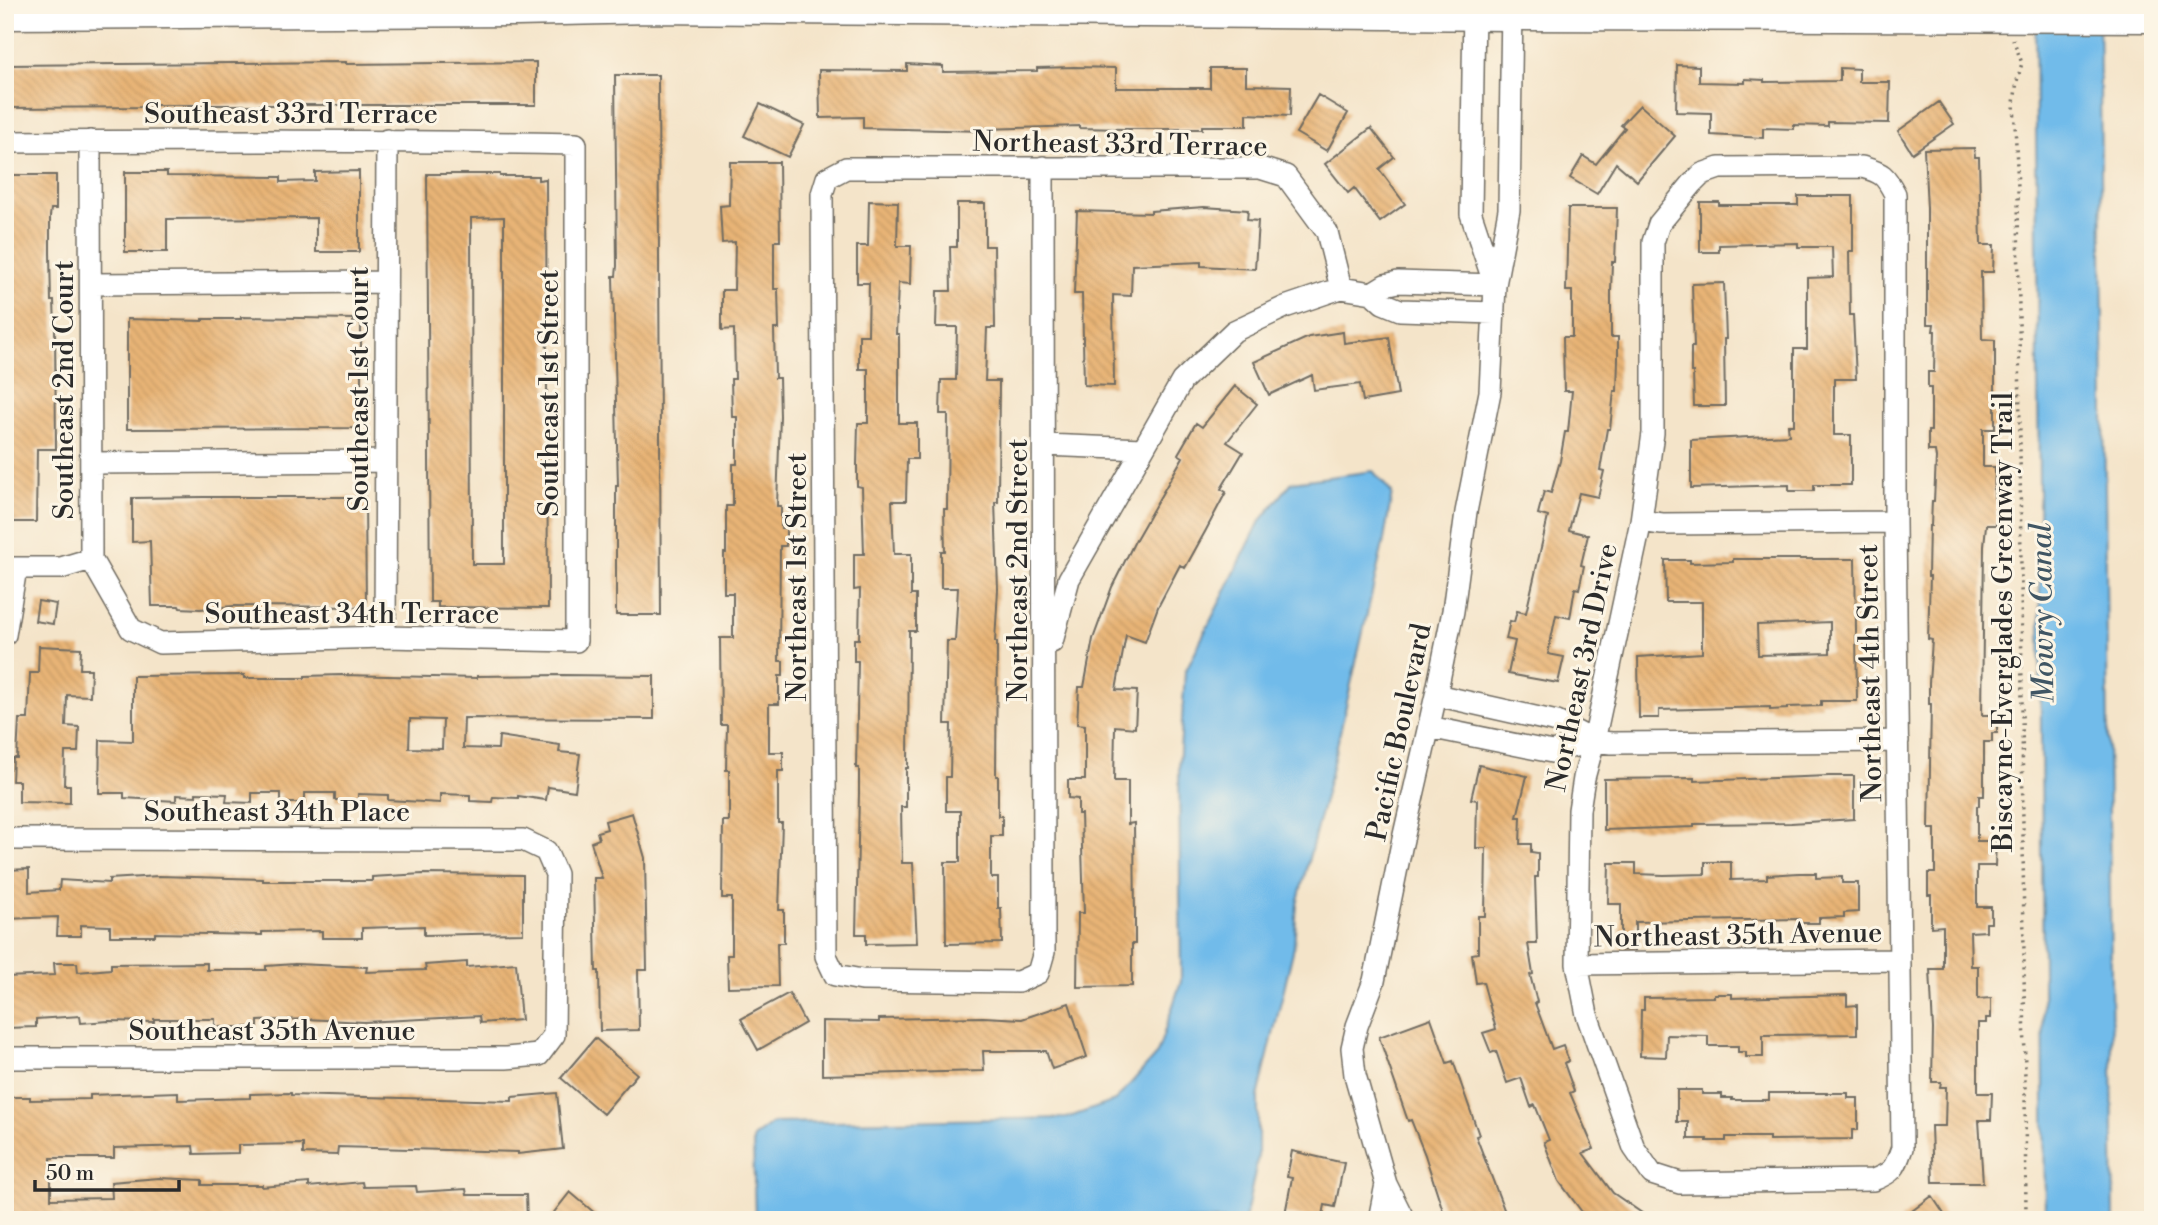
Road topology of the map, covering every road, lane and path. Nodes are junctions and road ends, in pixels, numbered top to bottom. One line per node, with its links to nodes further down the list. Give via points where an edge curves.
1 (1474, 9): 2 (street); 3 (street, via 651,7); 14 (street, Pacific Boulevard)
2 (1512, 10): 5 (street); 13 (street, Pacific Boulevard)
3 (5, 13)
4 (2153, 16): 5 (street)
5 (2019, 25): 48 (path, Biscayne-Everglades Greenway Trail, via 2022,63 2014,103)
6 (387, 140): 7 (street, Southeast 33rd Terrace); 9 (street, Southeast 33rd Terrace); 15 (street, Southeast 1st Court)
7 (90, 141): 8 (street, Southeast 33rd Terrace); 16 (street, Southeast 2nd Court)
8 (5, 142)
9 (576, 144): 32 (street, Southeast 1st Street)
10 (1043, 167): 12 (street, Northeast 33rd Terrace, via 846,168); 18 (street, Northeast 33rd Terrace, via 1260,168 1286,176 1328,232); 21 (street, Northeast 2nd Street)
11 (1702, 174): 25 (street, Northeast 3rd Drive, via 1659,225 1653,242 1653,433); 26 (street, Northeast 4th Street, via 1719,168 1862,167 1887,179 1895,194)
12 (827, 178): 41 (street, Northeast 1st Street, via 822,194 826,956 835,975 862,980 1018,982)
13 (1509, 210): 14 (street, via 1487,216); 17 (street, Pacific Boulevard)
14 (1471, 214): 17 (street, Pacific Boulevard)
15 (386, 282): 16 (street); 23 (street, Southeast 1st Court)
16 (92, 284): 24 (street, Southeast 2nd Court)
17 (1495, 285): 19 (street, via 1398,282); 20 (street, Pacific Boulevard)
18 (1340, 288): 19 (street); 22 (street, via 1234,331 1182,381)
19 (1372, 293): 20 (street, via 1400,310)
20 (1494, 313): 34 (street, Pacific Boulevard, via 1490,392)
21 (1044, 445): 22 (street); 33 (street, Northeast 2nd Street)
22 (1143, 449): 33 (street, via 1069,579)
23 (385, 461): 24 (street); 31 (street, Southeast 1st Court)
24 (91, 463): 27 (street, Southeast 2nd Court)
25 (1641, 521): 26 (street); 36 (street, Northeast 3rd Drive)
26 (1895, 522): 37 (street, Northeast 4th Street)
27 (91, 559): 28 (street, via 61,568); 29 (street, Southeast 2nd Court)
28 (11, 568): 30 (street)
29 (131, 629): 31 (street, Southeast 34th Terrace, via 160,643)
30 (5, 635)
31 (385, 638): 32 (street, Southeast 34th Terrace)
32 (576, 641)
33 (1045, 668): 41 (street, Northeast 2nd Street, via 1044,952)
34 (1436, 695): 35 (street, Pacific Boulevard); 36 (street, via 1557,722)
35 (1429, 727): 36 (street, via 1552,752); 45 (street, Pacific Boulevard, via 1374,981 1352,1048 1354,1075)
36 (1594, 741): 37 (street); 40 (street, Northeast 3rd Drive, via 1579,810)
37 (1898, 741): 39 (street, Northeast 4th Street)
38 (5, 839): 42 (street, Southeast 34th Place, via 523,840 546,851 556,874 554,1035)
39 (1900, 960): 40 (street, Northeast 35th Avenue); 44 (street, Northeast 4th Street, via 1902,1148 1895,1168 1873,1180 1680,1183)
40 (1577, 964): 44 (street, Northeast 3rd Drive, via 1587,1015 1634,1148)
41 (1038, 973)
42 (539, 1055): 43 (street, Southeast 35th Avenue)
43 (5, 1058)
44 (1652, 1174)
45 (1386, 1184): 46 (street); 47 (street, Pacific Boulevard)
46 (1379, 1220)
47 (1404, 1220)
48 (2026, 1220)

